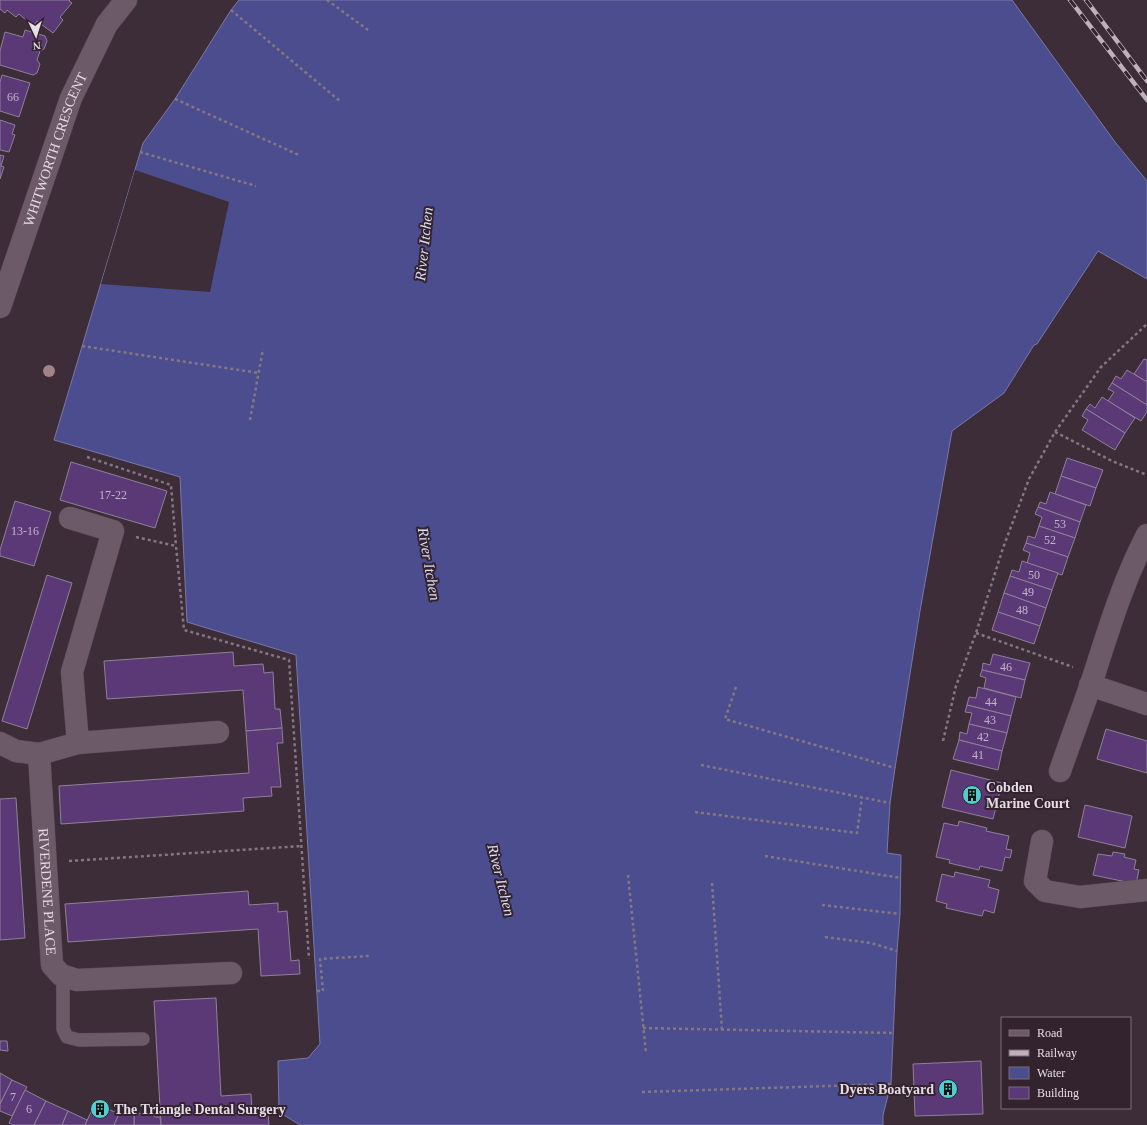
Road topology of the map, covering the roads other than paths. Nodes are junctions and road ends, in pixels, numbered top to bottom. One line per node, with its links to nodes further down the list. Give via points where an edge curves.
1 (126, 0): 2 (street, WHITWORTH CRESCENT, via 107,24 71,98)
2 (5, 271): 3 (street, WHITWORTH CRESCENT)
3 (0, 308)
4 (70, 518): 10 (street, via 113,532 72,672)
5 (1147, 535): 6 (street, via 1133,562 1111,619)
6 (1092, 680): 7 (street); 12 (street)
7 (1147, 704)
8 (218, 732): 10 (street)
9 (0, 743): 11 (street, via 16,752)
10 (78, 743): 11 (street)
11 (39, 754): 16 (street, RIVERDENE PLACE, via 52,965)
12 (1060, 771)
13 (1042, 841): 14 (street, via 1035,881 1045,891 1080,897)
14 (1147, 890)
15 (231, 973): 16 (street, RIVERDENE PLACE, via 77,980)
16 (63, 975): 17 (lane, via 63,1029 67,1038)
17 (143, 1039)

